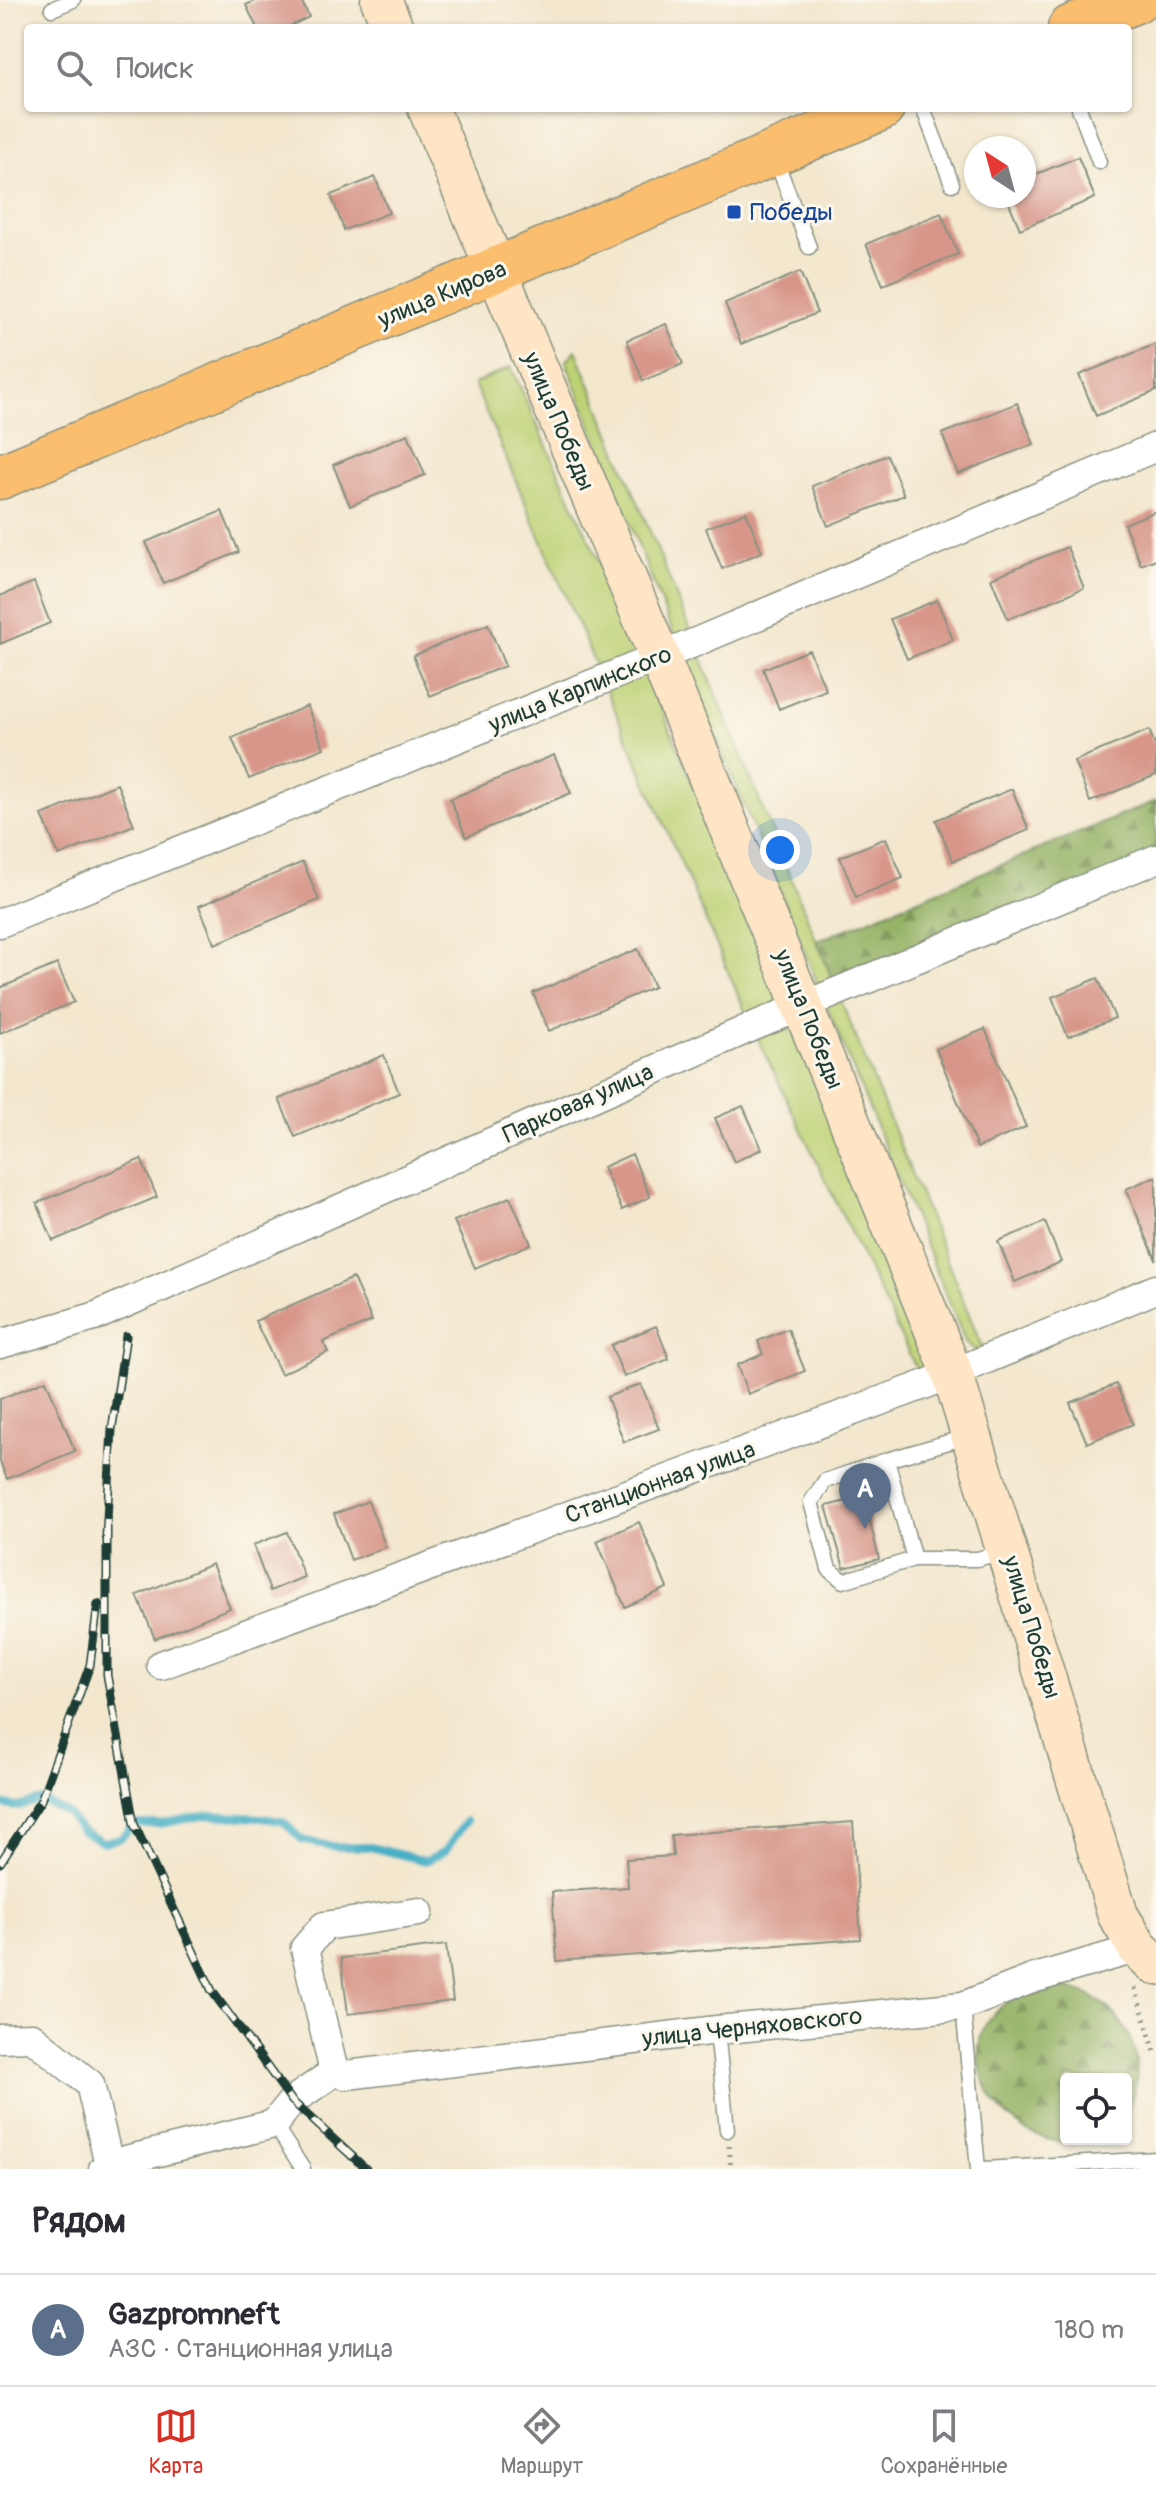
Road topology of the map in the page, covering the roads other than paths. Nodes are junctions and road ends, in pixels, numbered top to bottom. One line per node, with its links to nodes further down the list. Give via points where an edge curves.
1 (73, 0): 4 (lane)
2 (381, 0): 5 (main road)
3 (1137, 0): 6 (main road)
4 (52, 9)
5 (391, 24)
6 (1080, 24)
7 (430, 112): 15 (main road, улица Победы)
8 (873, 112): 11 (main road, улица Кирова)
9 (925, 112): 13 (lane)
10 (1080, 112): 12 (lane)
11 (774, 154): 14 (lane); 15 (main road, улица Кирова)
12 (1099, 162)
13 (952, 184)
14 (809, 247)
15 (496, 272): 17 (main road, улица Кирова); 18 (main road, улица Победы)
16 (1156, 447): 18 (street, улица Карпинского)
17 (0, 477)
18 (659, 656): 20 (street, улица Карпинского); 21 (main road, улица Победы)
19 (1156, 859): 21 (street, Парковая улица)
20 (0, 923)
21 (804, 1006): 23 (street, Парковая улица, via 94,1317); 24 (main road, улица Победы)
22 (1156, 1289): 24 (street, Станционная улица)
23 (0, 1344)
24 (952, 1372): 25 (main road, улица Победы); 29 (street, Станционная улица)
25 (973, 1434): 26 (lane); 27 (main road, улица Победы)
26 (887, 1460): 28 (lane); 28 (lane, via 825,1481 811,1502 829,1569 843,1581)
27 (1009, 1549): 28 (lane, via 978,1559); 31 (main road, улица Победы, via 1118,1915)
28 (914, 1559)
29 (161, 1665)
30 (419, 1912): 35 (street, via 324,1926 305,1948)
31 (1151, 1962): 32 (street, улица Черняховского, via 1032,1979)
32 (963, 2006): 33 (street, улица Черняховского); 41 (lane)
33 (717, 2030): 35 (street, улица Черняховского, via 347,2075); 37 (lane)
34 (0, 2038): 39 (street, via 32,2037 90,2084)
35 (334, 2072): 36 (street, via 292,2101)
36 (274, 2124): 39 (street); 40 (lane)
37 (727, 2130)
38 (1156, 2159): 42 (lane)
39 (106, 2166)
40 (303, 2169)
41 (978, 2169)
42 (984, 2169)

